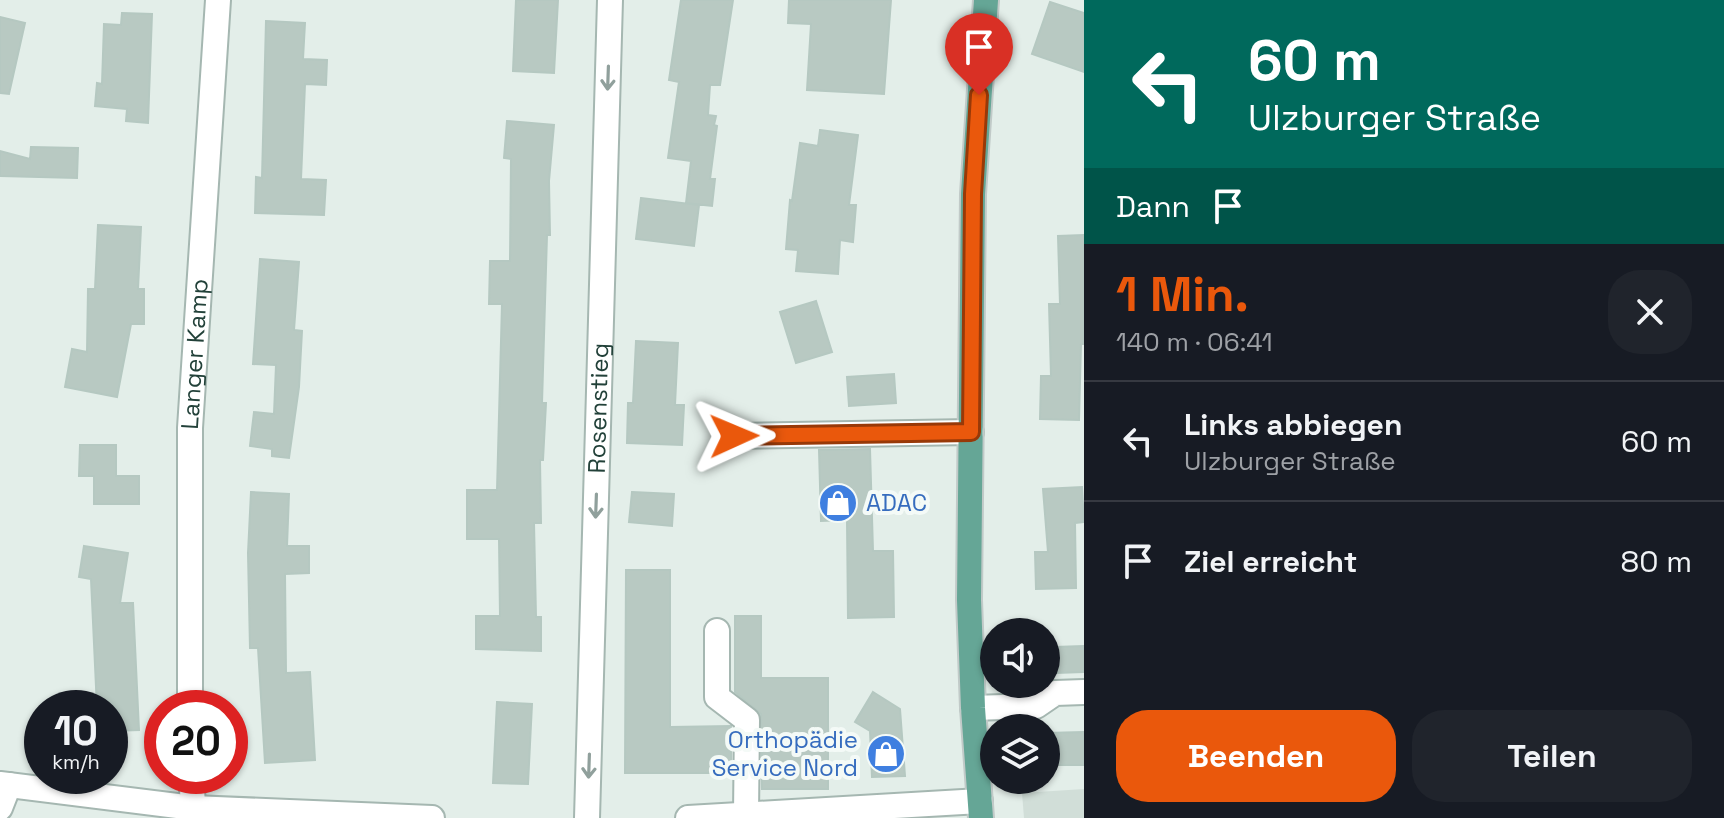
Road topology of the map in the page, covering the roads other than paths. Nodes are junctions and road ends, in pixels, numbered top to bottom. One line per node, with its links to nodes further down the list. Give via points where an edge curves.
1 (218, 0): 7 (street, Langer Kamp, via 190,428)
2 (610, 0): 15 (street, Rosenstieg, one-way to 15)
3 (986, 0): 4 (main road, via 973,194)
4 (971, 432): 5 (street); 9 (main road)
5 (734, 436)
6 (717, 631): 13 (street, via 717,697 747,720)
7 (190, 690)
8 (1084, 692): 9 (street, via 1055,693 1036,706)
9 (973, 708): 11 (main road)
10 (3, 792): 12 (street)
11 (980, 810): 13 (street)
12 (194, 813): 14 (street)
13 (746, 815): 16 (street)
14 (432, 818)
15 (587, 818)
16 (688, 818)

